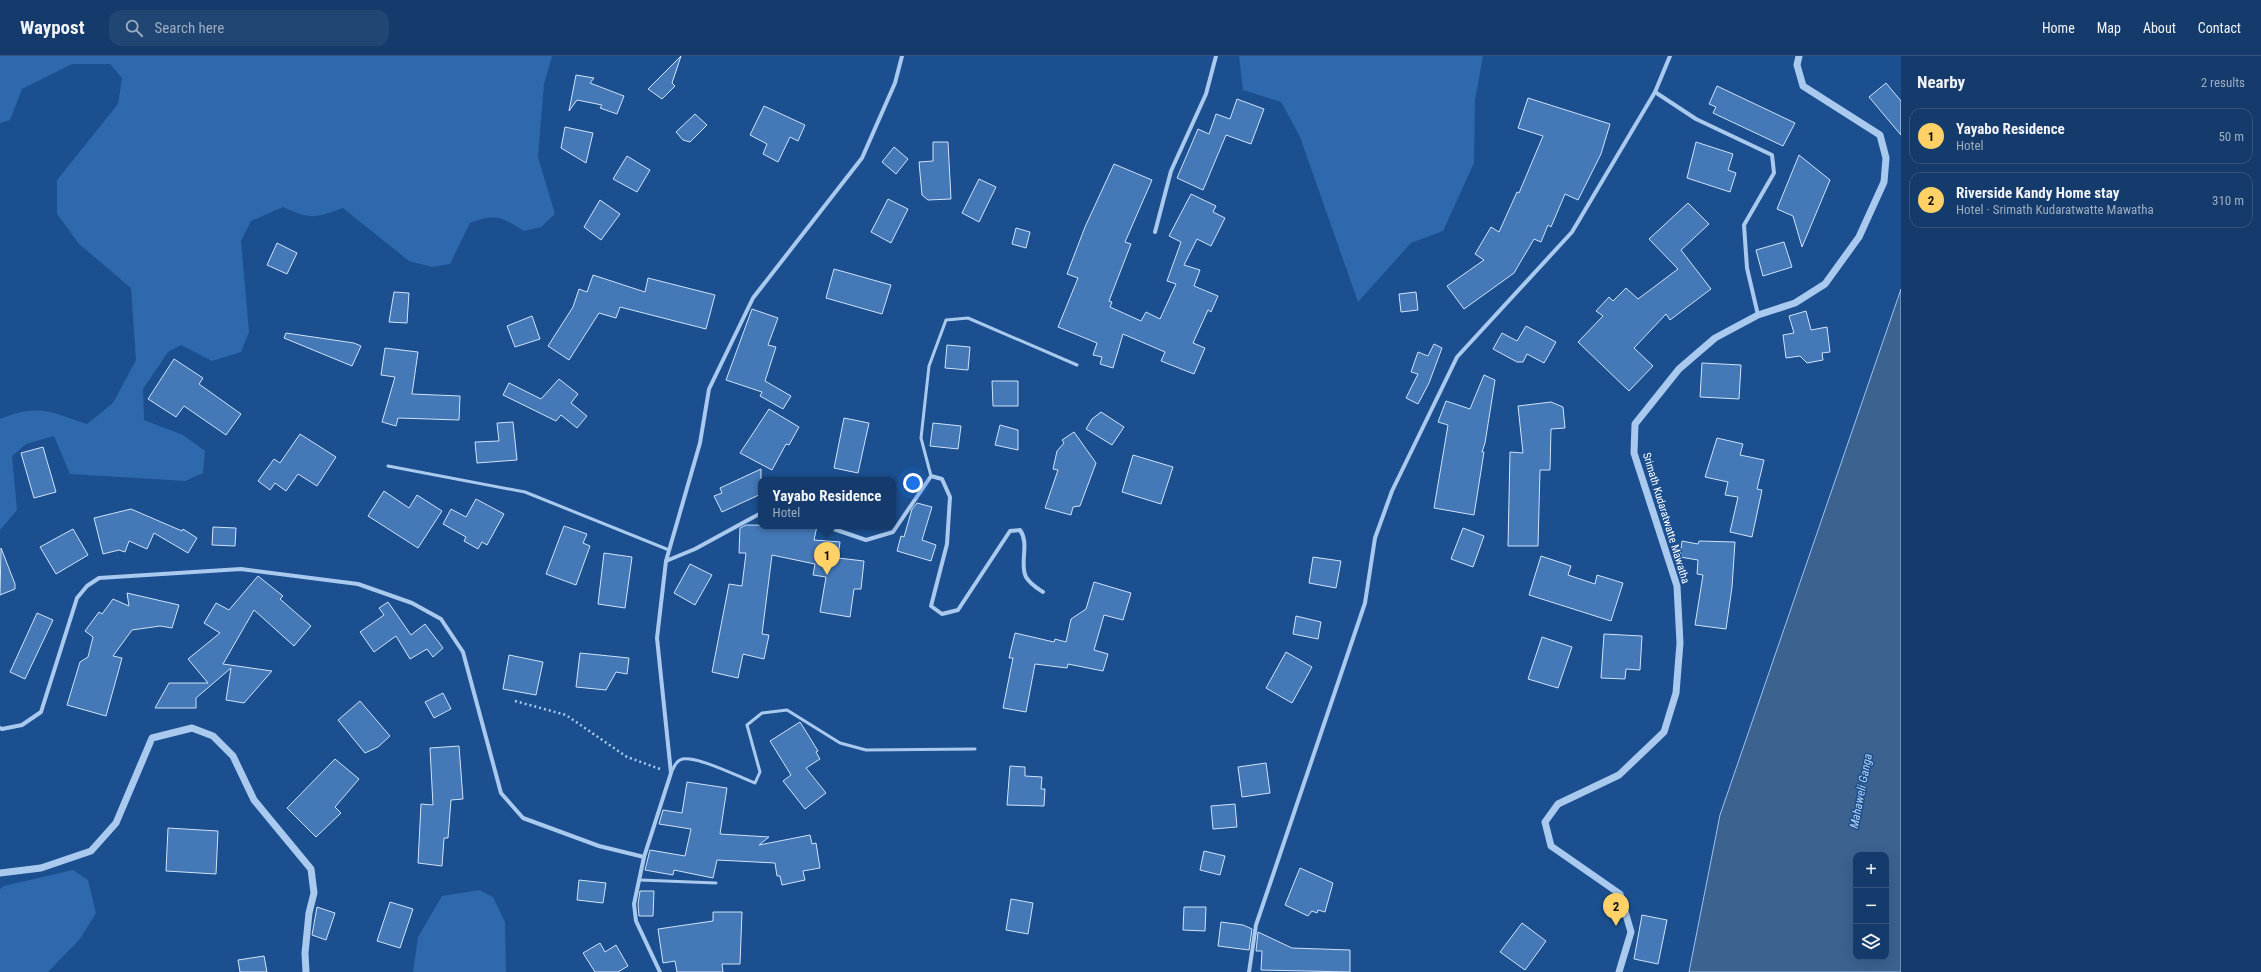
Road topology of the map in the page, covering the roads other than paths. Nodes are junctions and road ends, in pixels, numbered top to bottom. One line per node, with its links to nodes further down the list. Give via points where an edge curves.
1 (902, 56): 15 (street, via 895,83 862,158 753,298 712,382 700,443)
2 (1216, 56): 6 (street, via 1206,94 1171,171)
3 (1670, 56): 5 (street)
4 (1799, 56): 7 (street, Srimath Kudaratwatte Mawatha, via 1797,65 1803,86 1880,135 1886,158 1884,182 1859,237 1825,284 1795,303)
5 (1655, 92): 7 (street, via 1696,119 1772,155 1774,173 1744,225 1747,268); 27 (street, via 1572,232 1457,357 1392,490 1375,538 1365,603 1256,925)
6 (1155, 232)
7 (1758, 315): 28 (street, Srimath Kudaratwatte Mawatha, via 1715,338 1679,369 1635,424 1634,453 1677,586 1680,643 1676,686 1664,732 1620,775 1558,804 1545,822 1551,846 1620,894 1631,932)
8 (1077, 365): 10 (lane, via 968,318 946,320 929,366 921,438)
9 (388, 466): 15 (lane, via 525,492)
10 (931, 476): 12 (street); 17 (street, via 942,479 950,497 947,544 931,606 942,614 958,610 1010,531 1020,530 1024,537 1026,576)
11 (758, 515): 16 (street, via 695,549)
12 (896, 528)
13 (834, 529): 14 (street, via 866,540 893,532)
14 (895, 529)
15 (669, 550): 16 (street)
16 (666, 561): 20 (street, via 657,638)
17 (1043, 592)
18 (0, 728): 21 (street, via 22,725 41,712 77,598 98,578 241,570 358,584 412,603 441,619 463,652 501,793 523,818 599,846)
19 (975, 749): 20 (lane, via 866,750 840,743 787,710 762,713 746,725 760,772 755,783 693,758 681,759)
20 (671, 773): 21 (street)
21 (644, 857): 23 (street)
22 (0, 873): 25 (street, via 41,868 91,851 116,823 152,738 192,728 213,736 233,756 254,800 311,869 314,893 308,913)
23 (640, 880): 24 (lane); 26 (street, via 634,904 636,921)
24 (716, 883)
25 (306, 972)
26 (660, 972)
27 (1249, 972)
28 (1619, 972)

